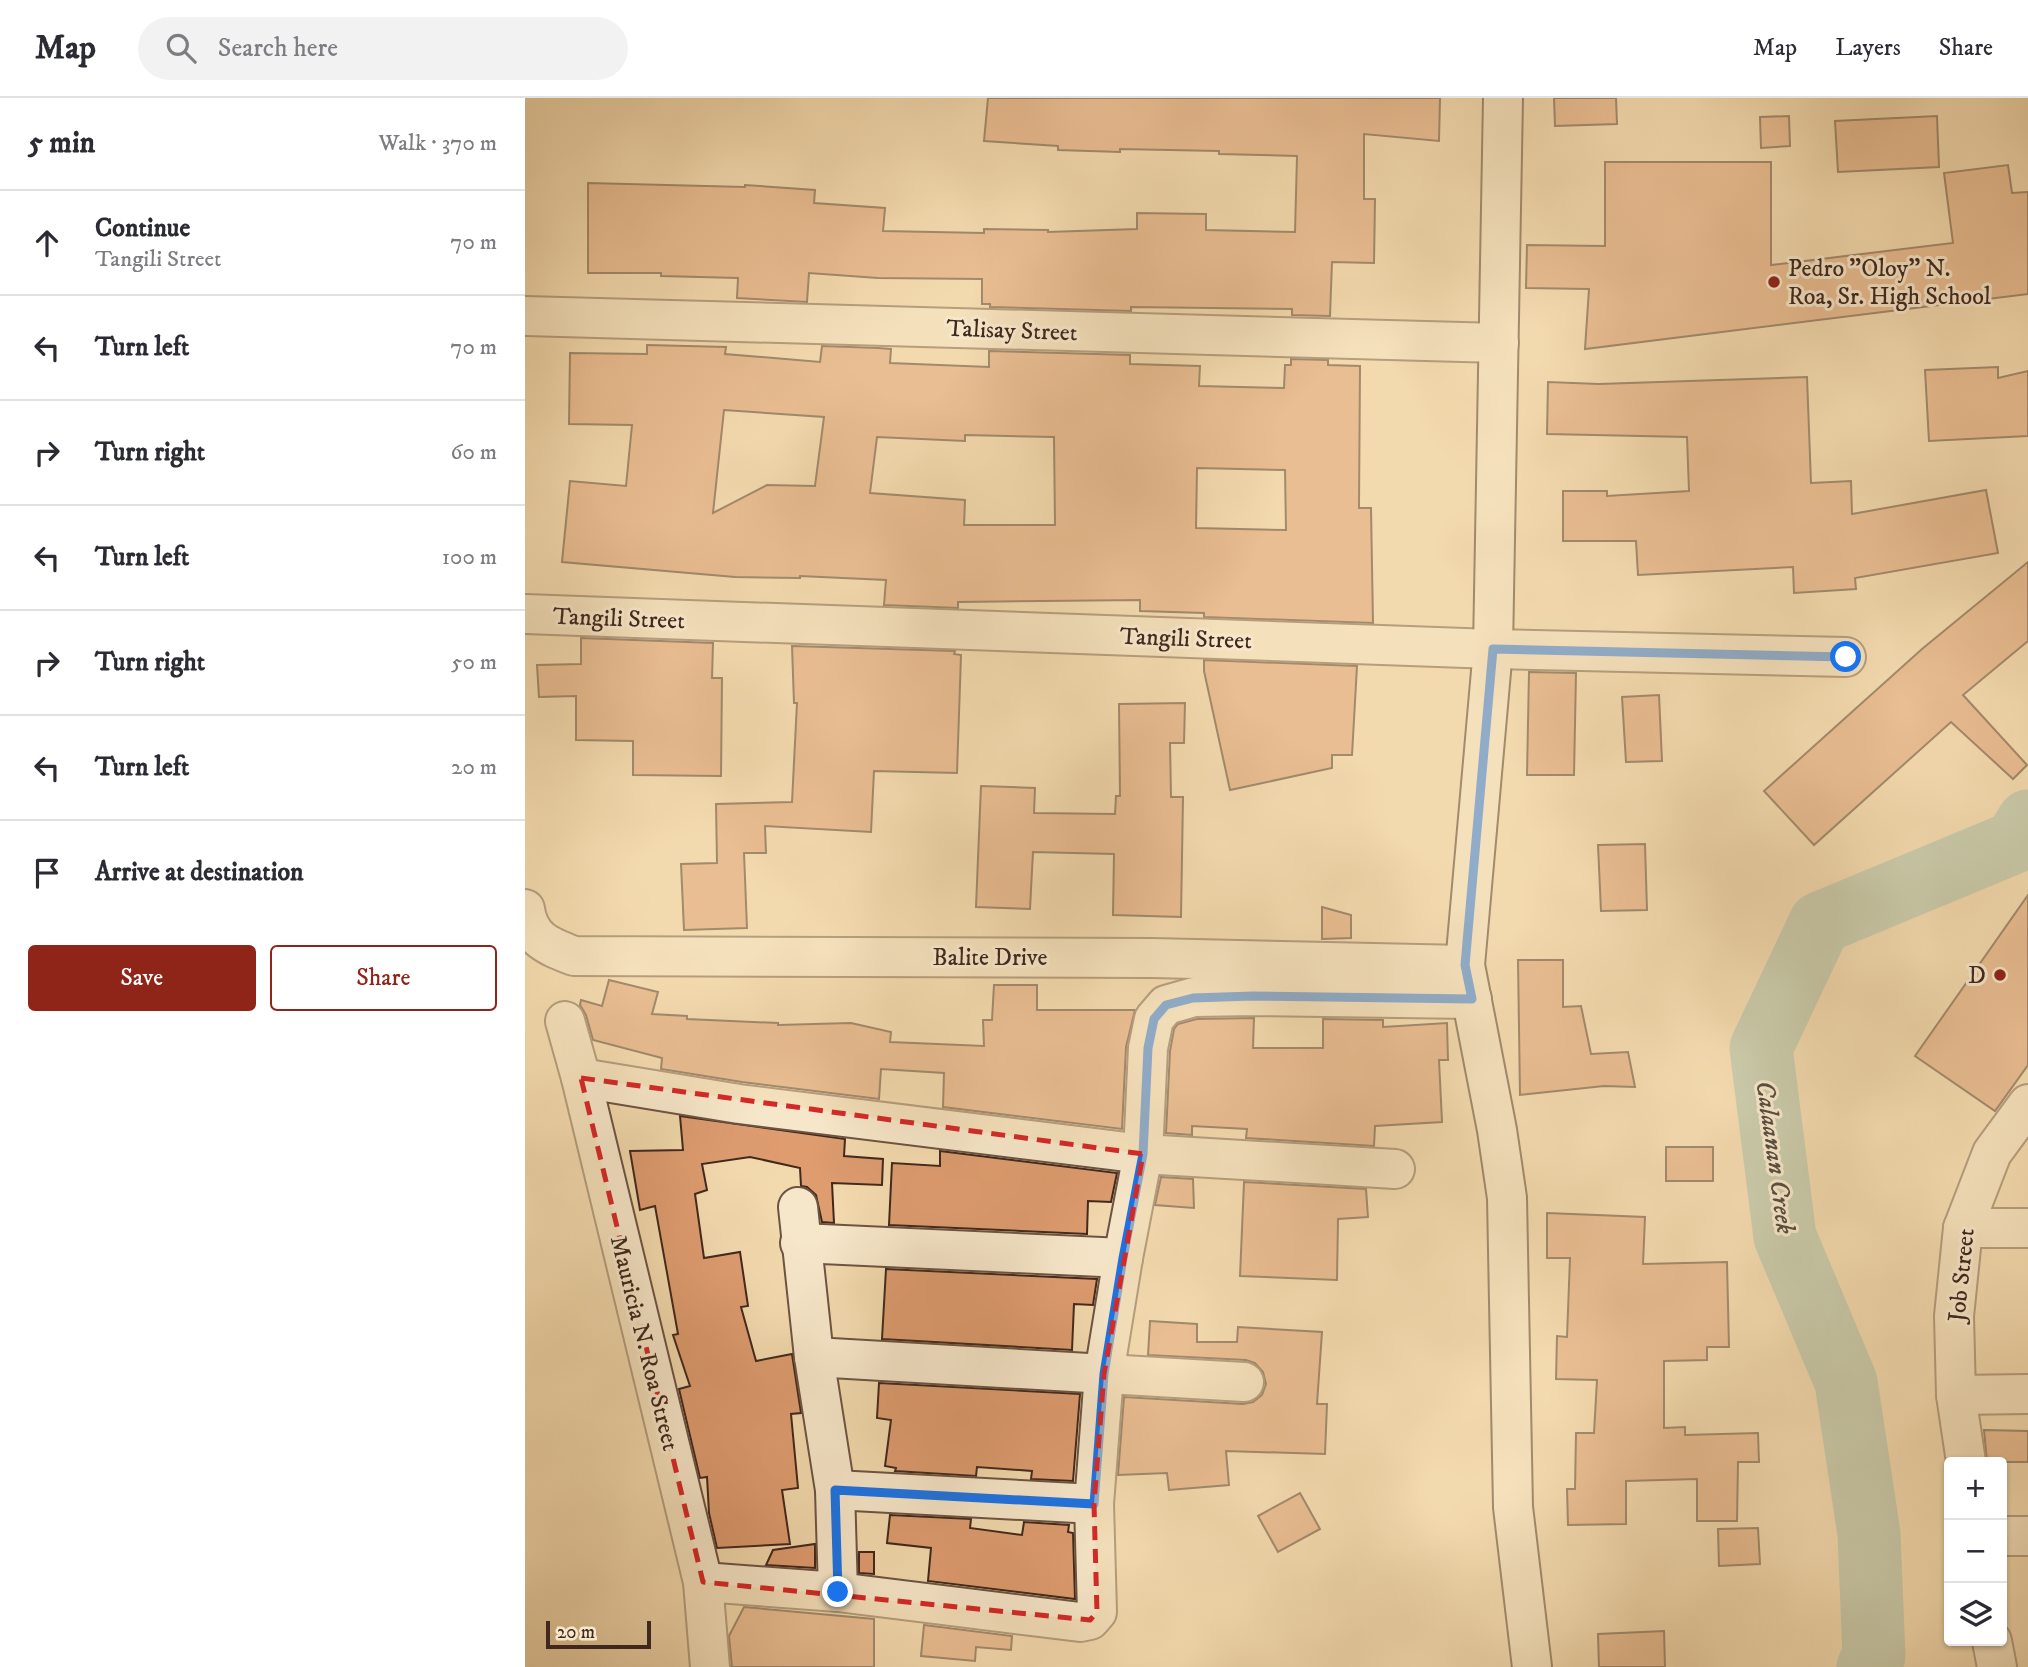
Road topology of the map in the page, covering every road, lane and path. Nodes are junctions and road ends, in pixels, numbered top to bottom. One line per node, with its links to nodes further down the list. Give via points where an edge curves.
1 (1503, 98): 3 (street)
2 (525, 316): 3 (street, Talisay Street)
3 (1499, 343): 5 (street)
4 (525, 614): 5 (street, Tangili Street)
5 (1493, 649): 6 (street, Tangili Street); 8 (street)
6 (1846, 657)
7 (526, 917): 8 (street, Balite Drive, via 546,946 574,956 1152,958)
8 (1469, 982): 12 (street, via 1193,998 1166,1005 1154,1019 1148,1048); 31 (street, via 1507,1198 1513,1507)
9 (565, 1021): 10 (street, Mauricia N. Roa Street)
10 (581, 1078): 12 (street, via 739,1104); 27 (street, Mauricia N. Roa Street)
11 (2028, 1104): 14 (street, Job Street, via 1992,1153)
12 (1143, 1154): 13 (street); 16 (street)
13 (1395, 1169)
14 (1963, 1228): 15 (street); 21 (street, Job Street, via 1954,1316)
15 (2028, 1228)
16 (1123, 1258): 17 (street, via 799,1225); 18 (street)
17 (814, 1357): 18 (street); 23 (street)
18 (1104, 1374): 19 (street); 24 (street)
19 (1244, 1382)
20 (2028, 1394): 21 (street)
21 (1956, 1395): 22 (street, Job Street)
22 (1965, 1457)
23 (835, 1490): 24 (street); 28 (street)
24 (1094, 1504): 28 (street, via 1097,1612 1090,1620)
25 (2007, 1536): 26 (street)
26 (2028, 1536)
27 (703, 1582): 28 (street); 30 (street, Mauricia N. Roa Street)
28 (838, 1592)
29 (1994, 1646): 32 (street)
30 (711, 1667)
31 (1532, 1667)
32 (1997, 1667)

